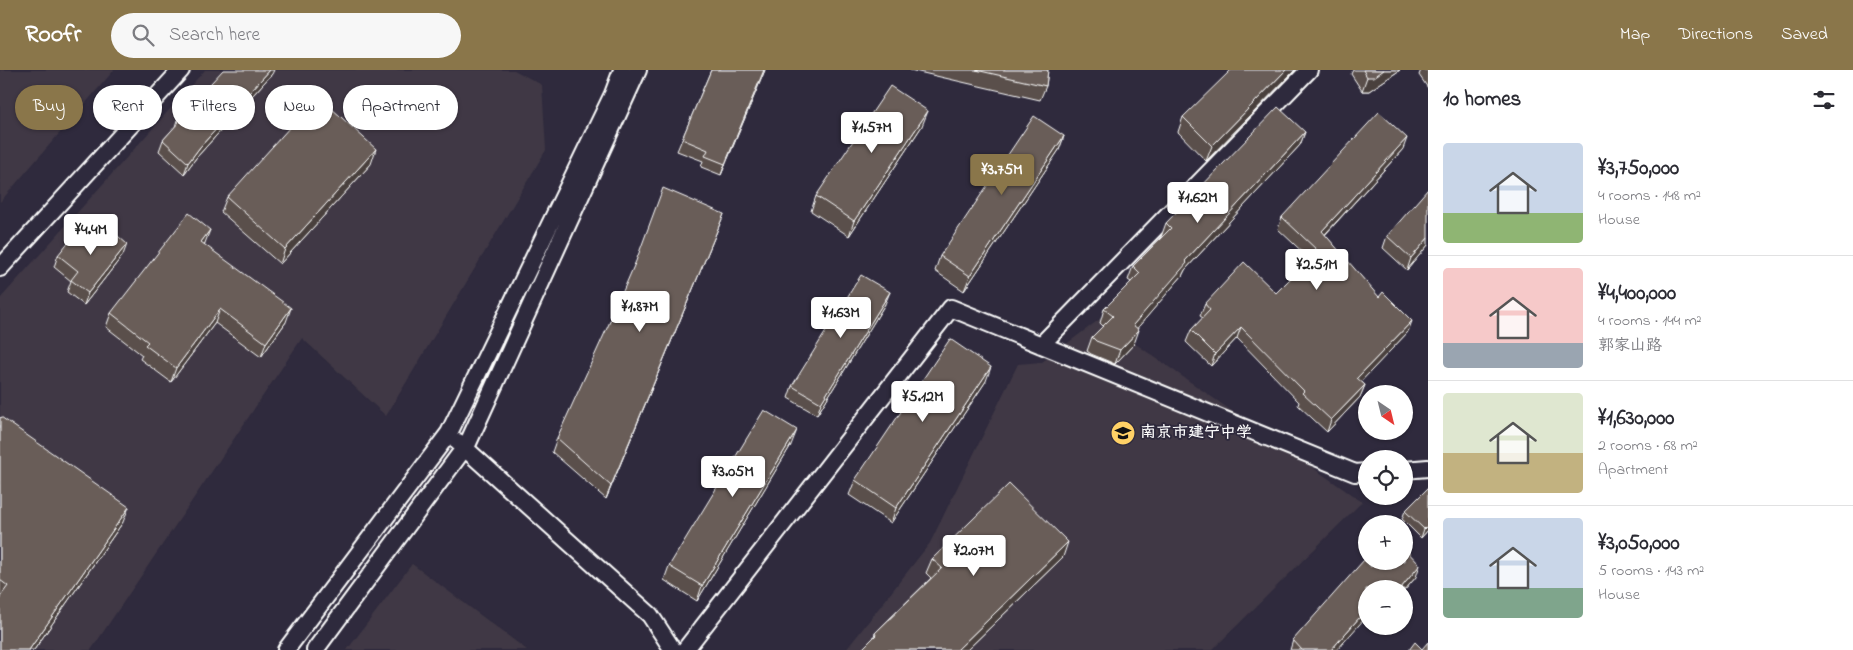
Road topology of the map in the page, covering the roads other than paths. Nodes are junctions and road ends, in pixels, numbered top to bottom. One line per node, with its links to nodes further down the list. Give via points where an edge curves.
1 (181, 70): 5 (street)
2 (622, 70): 7 (street)
3 (638, 70): 12 (street, via 468,443)
4 (1309, 70): 6 (street)
5 (0, 268)
6 (1041, 345): 10 (street); 14 (street, via 951,308)
7 (449, 433): 11 (street); 13 (street, via 650,615)
8 (1428, 468): 9 (street)
9 (1413, 469)
10 (1358, 473)
11 (286, 650)
12 (315, 650)
13 (673, 650)
14 (685, 650)

